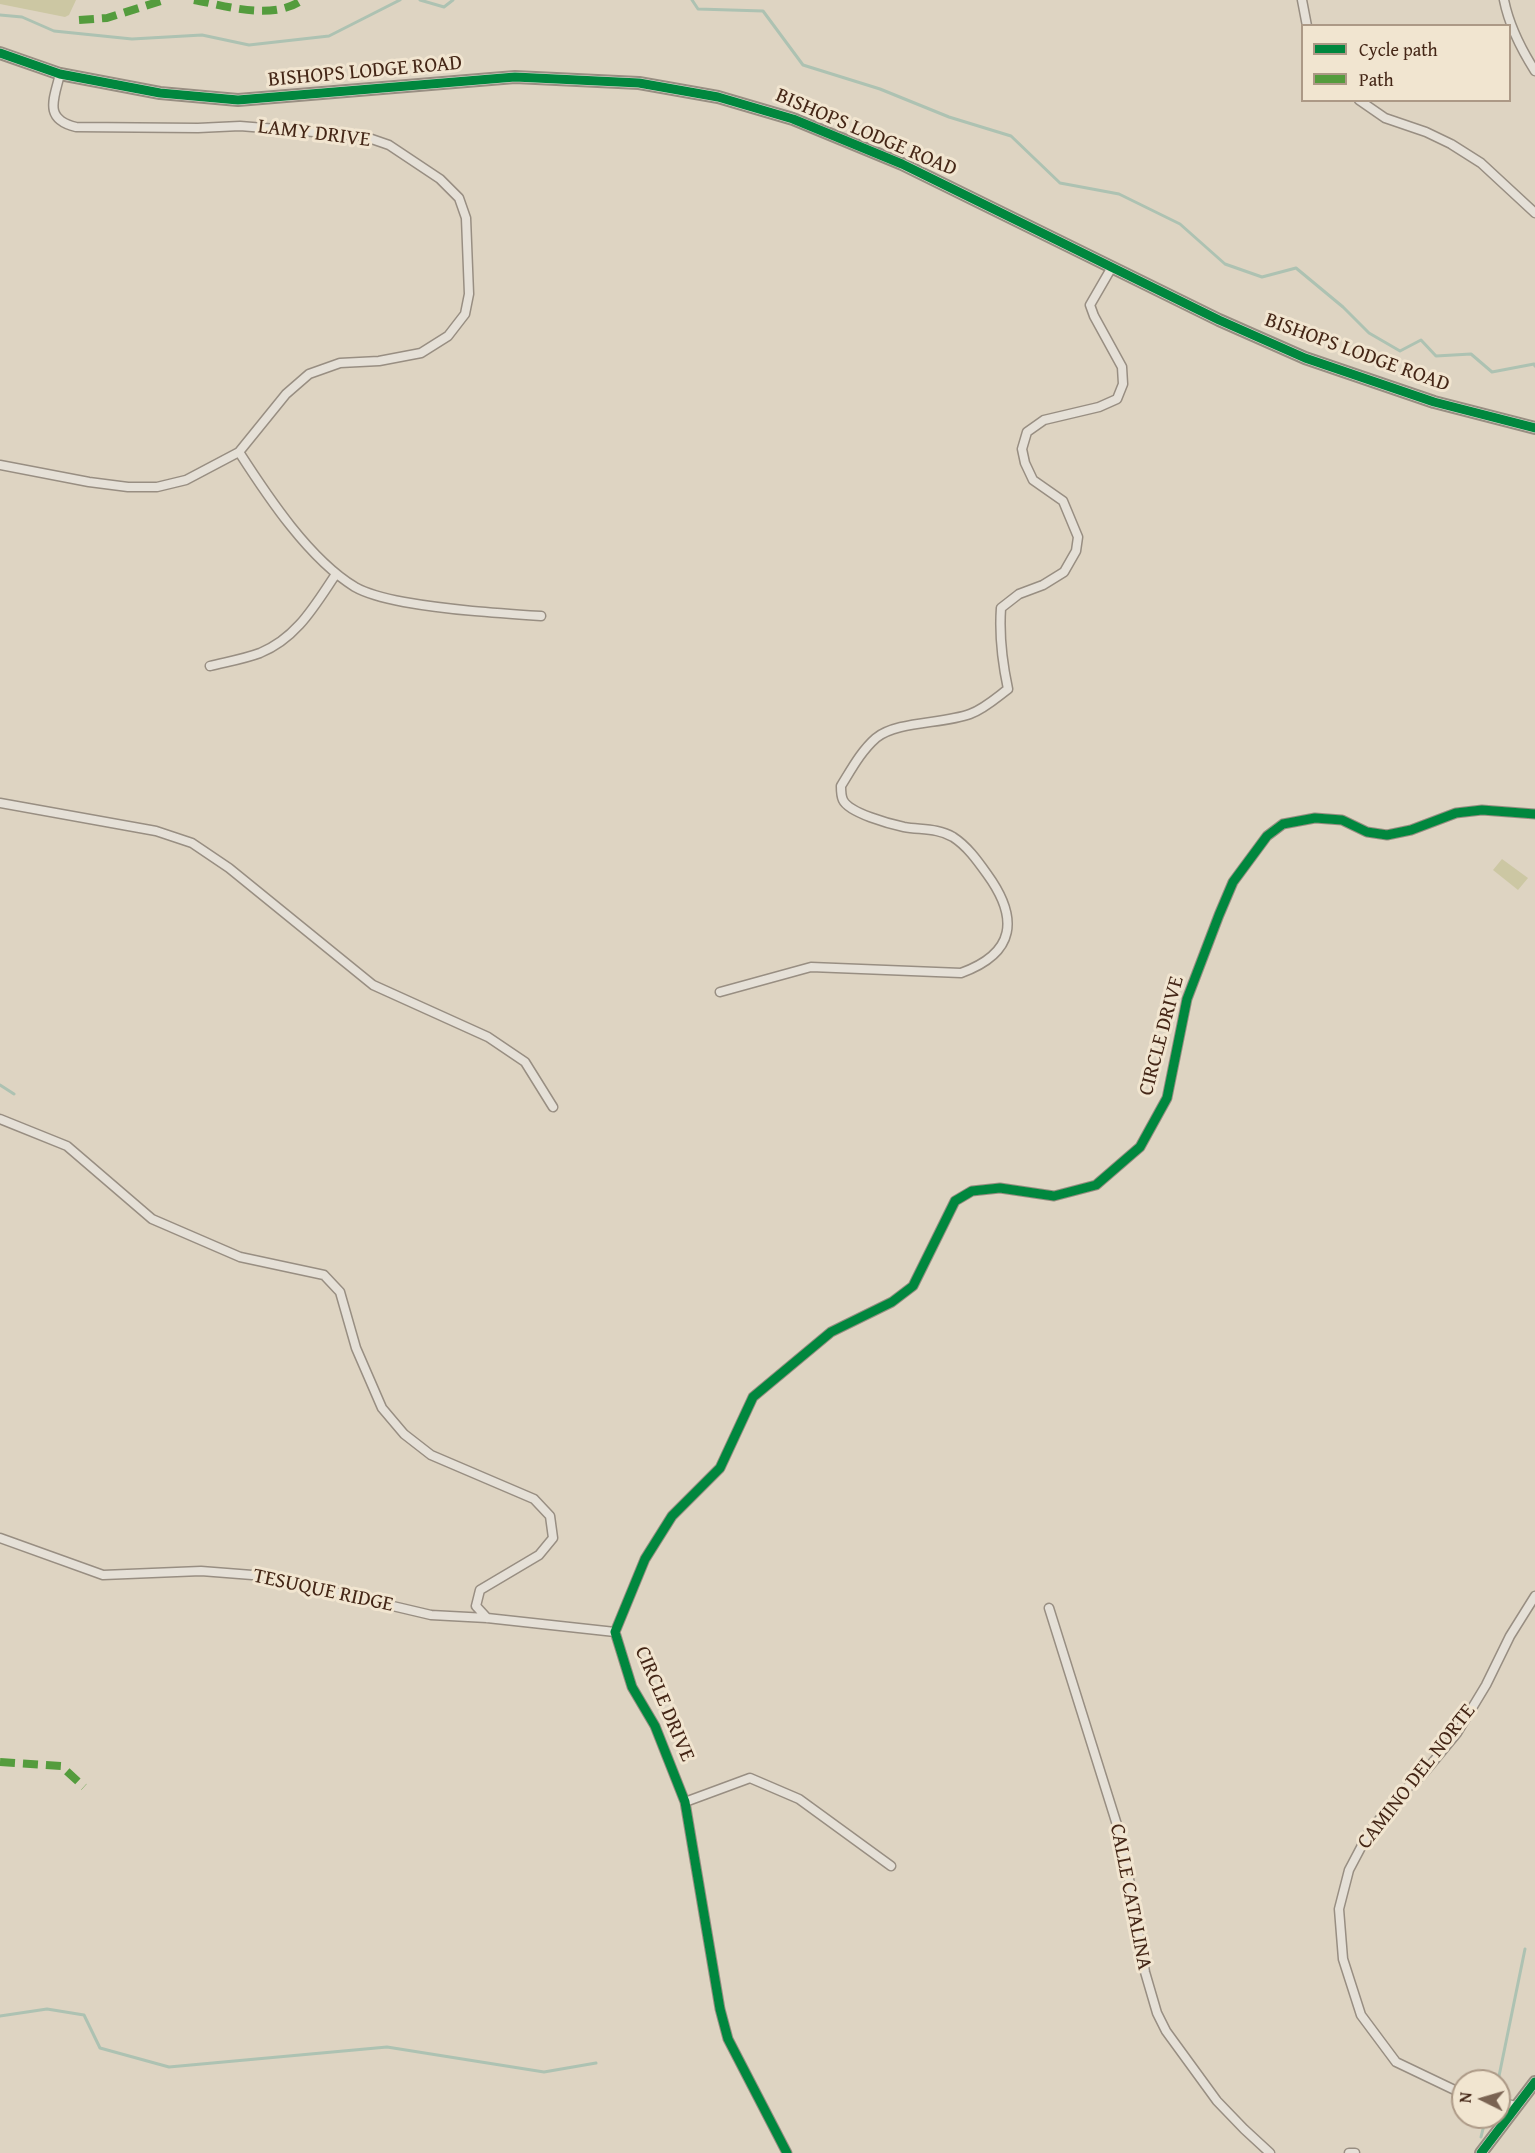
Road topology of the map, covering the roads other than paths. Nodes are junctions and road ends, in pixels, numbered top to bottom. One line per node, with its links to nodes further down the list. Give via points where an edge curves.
1 (1302, 0): 3 (street)
2 (1504, 0): 4 (street)
3 (1307, 24)
4 (1511, 24)
5 (1511, 25): 7 (street)
6 (0, 53): 8 (street, BISHOPS LODGE ROAD)
7 (1535, 71)
8 (60, 74): 11 (street, BISHOPS LODGE ROAD, via 160,93 238,100 514,77 639,83 727,100 851,142); 13 (street, LAMY DRIVE, via 53,112 66,124 102,128 240,126 363,136 389,145 440,179 459,198 466,218 469,294 465,314 448,336 421,353 340,363 309,374 286,394)
9 (1362, 102): 10 (street, via 1385,118 1426,132 1481,163)
10 (1535, 213)
11 (1112, 267): 12 (street, BISHOPS LODGE ROAD, via 1305,358 1434,402); 20 (street, via 1090,305 1122,367 1123,384 1117,399 1044,420 1027,432 1022,449 1033,480 1062,501 1078,537 1076,551 1064,572 1019,594 1001,608 999,629 1008,689 970,714 897,727 878,737 841,786 843,800 851,809 904,827 952,836 973,855 1006,907 1005,941 975,968 961,973 811,967)
12 (1535, 428)
13 (239, 452): 14 (street, LAMY DRIVE, via 186,480 157,487 89,482); 15 (street, via 274,506)
14 (0, 465)
15 (336, 574): 16 (street, via 358,589 386,598 482,613); 17 (street, via 300,626 285,639 260,653)
16 (541, 616)
17 (210, 666)
18 (0, 803): 21 (street, via 156,831 192,843 229,868 373,985 488,1037 525,1062)
19 (1535, 814): 27 (street, CIRCLE DRIVE, via 1482,810 1456,813 1388,835 1368,832 1342,820 1315,818 1283,824 1267,836 1233,882 1218,915 1187,999 1167,1098 1140,1147 1096,1185 1054,1196 1000,1188 972,1191 955,1201 913,1286 892,1302 831,1332 753,1397 720,1468 672,1516 645,1559)
20 (720, 992)
21 (553, 1107)
22 (0, 1119): 26 (street, via 66,1146 152,1219 240,1257 324,1275 340,1292 356,1348 382,1408 404,1434 431,1455 534,1499 550,1516 553,1538 539,1555 480,1590 476,1606)
23 (0, 1538): 26 (street, TESUQUE RIDGE, via 103,1575 201,1571 266,1576 431,1615)
24 (1535, 1596): 31 (street, CAMINO DEL NORTE, via 1457,1733 1423,1774 1396,1797 1368,1834 1349,1870 1339,1909 1343,1959 1361,2015 1396,2062)
25 (1049, 1608): 35 (street, CALLE CATALINA, via 1123,1844 1156,2013 1217,2101)
26 (487, 1618): 27 (street, TESUQUE RIDGE)
27 (615, 1632): 28 (street, CIRCLE DRIVE, via 632,1687 656,1726)
28 (686, 1802): 29 (street, via 750,1778 799,1799); 34 (street, CIRCLE DRIVE, via 728,2039)
29 (891, 1866)
30 (1535, 2082): 33 (street)
31 (1451, 2088)
32 (1511, 2105): 33 (street)
33 (1516, 2106): 38 (street)
34 (787, 2153)
35 (1270, 2153)
36 (1349, 2153): 37 (street)
37 (1355, 2153)
38 (1481, 2153)

